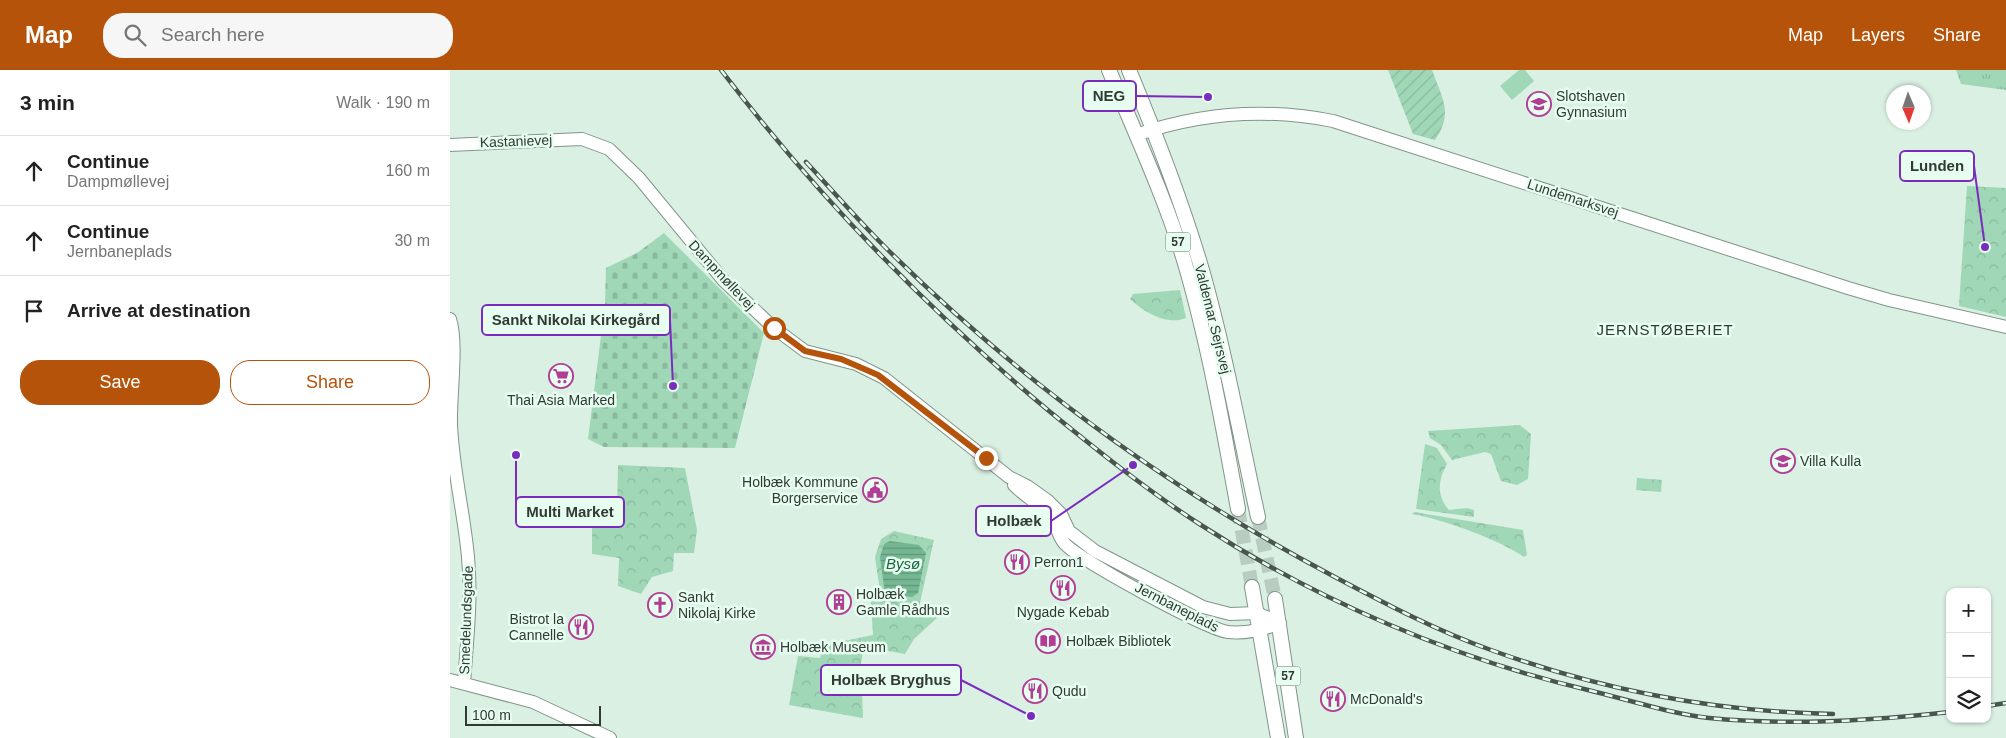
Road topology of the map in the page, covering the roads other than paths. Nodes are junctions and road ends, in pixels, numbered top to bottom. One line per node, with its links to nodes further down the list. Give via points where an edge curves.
1 (1109, 70): 4 (main road, Valdemar Sejrsvej / 57)
2 (1129, 70): 3 (main road, Valdemar Sejrsvej / 57)
3 (1153, 129): 4 (street, Lundemarksvej); 8 (street, Lundemarksvej, via 1204,118 1252,114 1297,115 1333,121 1856,290); 12 (main road, Valdemar Sejrsvej / 57, via 1202,270)
4 (1136, 135): 11 (main road, Valdemar Sejrsvej / 57, via 1184,260 1202,326)
5 (582, 139): 6 (street, Kastanievej); 9 (street, Dampmøllevej, via 609,149 622,160 724,281 789,339 805,351 849,362 878,375)
6 (450, 145)
7 (450, 319): 19 (street, Smedelundsgade, via 451,423 470,589)
8 (2006, 327)
9 (958, 435): 10 (street, Jernbaneplads)
10 (1009, 476): 15 (street, Jernbaneplads, via 1048,501 1061,514 1069,532 1095,552 1203,607 1230,614); 17 (street, Jernbaneplads, via 1019,490 1052,518 1064,543 1085,559 1217,629)
11 (1238, 509)
12 (1258, 517)
13 (1252, 587): 15 (main road, 57)
14 (1275, 598): 16 (main road, 57)
15 (1257, 613): 16 (street, Jernbaneplads); 17 (main road, 57)
16 (1280, 623): 17 (street, Jernbaneplads); 22 (main road, 57)
17 (1260, 632): 21 (main road, 57)
18 (450, 680): 19 (street)
19 (464, 682): 20 (street, via 533,702)
20 (610, 738)
21 (1278, 738)
22 (1296, 738)

